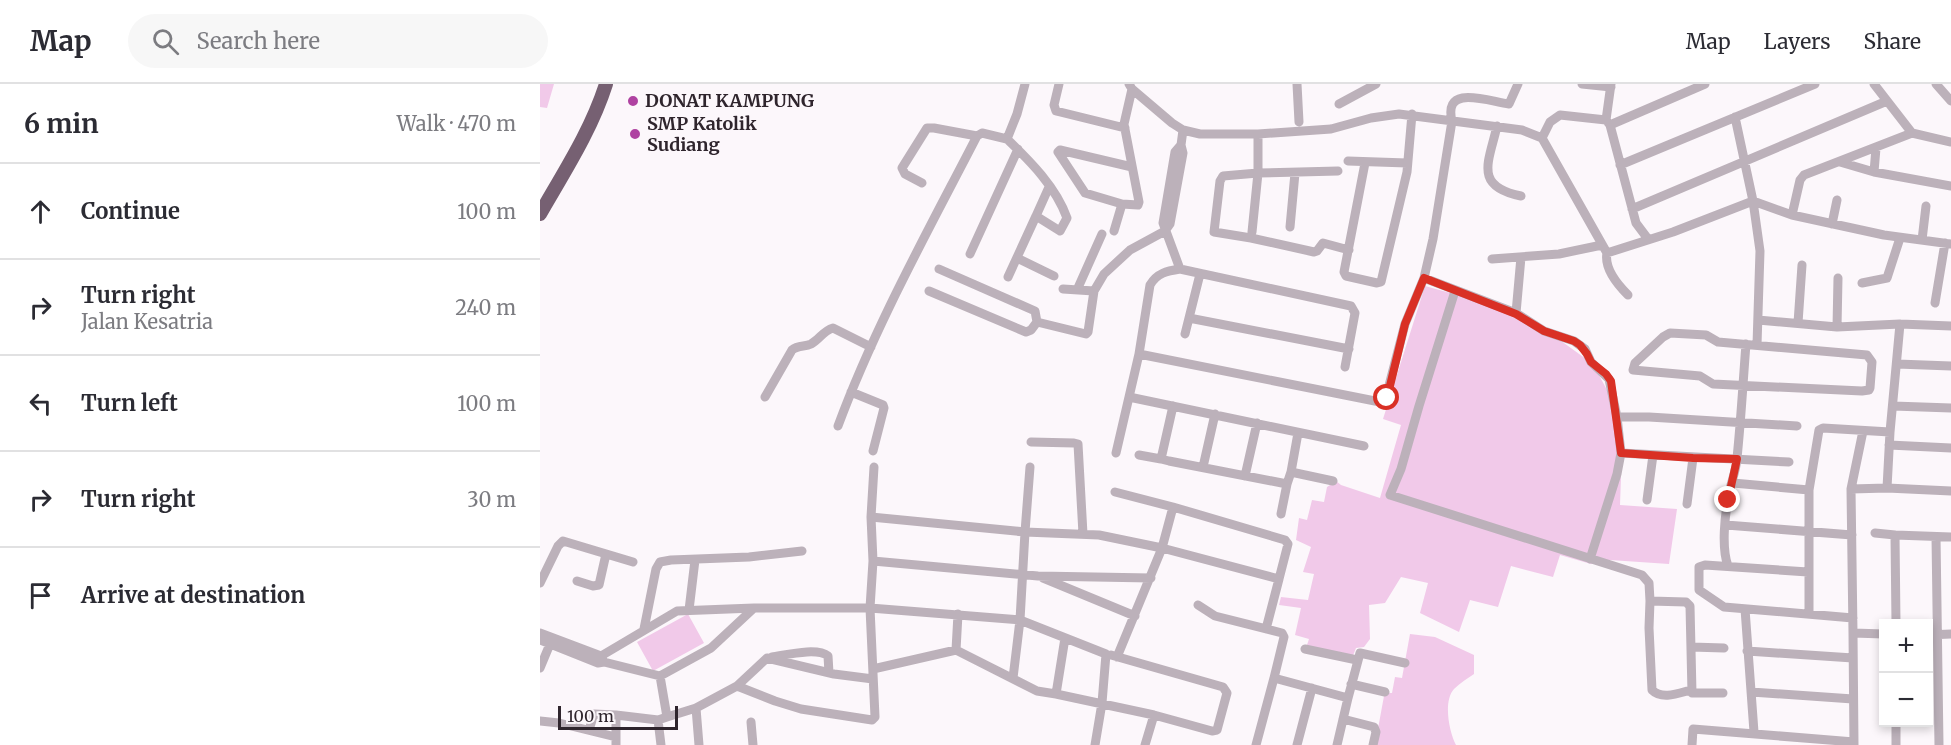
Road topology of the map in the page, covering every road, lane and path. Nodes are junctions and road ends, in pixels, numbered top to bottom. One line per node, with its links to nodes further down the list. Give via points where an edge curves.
1 (606, 84): 55 (highway, via 583,139)
2 (1025, 84): 31 (street)
3 (1059, 84): 25 (street, via 1056,111)
4 (1297, 84): 22 (street)
5 (1376, 84): 18 (street)
6 (1472, 84): 15 (street)
7 (1518, 84): 15 (street, via 1509,104)
8 (1582, 84): 13 (street)
9 (1705, 84): 23 (street)
10 (1815, 84): 20 (street)
11 (1874, 84): 16 (street)
12 (1936, 84): 17 (street)
13 (1611, 86): 23 (street)
14 (1131, 87): 25 (street); 26 (street)
15 (1468, 95): 21 (street, via 1452,103)
16 (1887, 101): 27 (street); 36 (street)
17 (1951, 101)
18 (1339, 104)
19 (1412, 114): 21 (street); 28 (street, via 1371,117 1331,129); 39 (street)
20 (1735, 117): 36 (street); 40 (street)
21 (1452, 121): 24 (street); 80 (street)
22 (1299, 122)
23 (1608, 122): 30 (street, via 1560,115 1550,122); 40 (street)
24 (1497, 126): 30 (street); 49 (street, via 1488,166 1490,181 1506,193)
25 (1125, 128): 41 (street)
26 (1184, 130): 28 (street, via 1200,134); 61 (street, via 1170,224)
27 (1912, 133): 32 (street); 33 (street)
28 (1258, 134): 43 (street)
29 (976, 136): 31 (street, via 982,133); 46 (street, via 927,128 902,168 904,174); 101 (street)
30 (1542, 138): 68 (street)
31 (1006, 139): 34 (street)
32 (1951, 142)
33 (1876, 148): 37 (street); 44 (street)
34 (1018, 150): 48 (street); 70 (street)
35 (1348, 161): 38 (street)
36 (1745, 162): 51 (street); 54 (street)
37 (1840, 162): 44 (street); 56 (street, via 1802,177)
38 (1365, 163): 39 (street); 69 (street)
39 (1407, 163): 69 (street, via 1381,282 1370,283 1344,275)
40 (1620, 165): 54 (street)
41 (1132, 167): 52 (street, via 1138,204); 52 (street, via 1058,151 1082,192)
42 (1338, 171): 45 (street)
43 (1258, 172): 45 (street); 62 (street); 69 (street, via 1221,178 1215,232 1314,252 1323,243)
44 (1874, 172): 47 (street)
45 (1295, 173): 59 (street)
46 (922, 183)
47 (1951, 186)
48 (1049, 187): 57 (street); 57 (street, via 1067,220 1058,231)
49 (1521, 196)
50 (1837, 200): 58 (street)
51 (1753, 201): 56 (street); 65 (street); 92 (street, via 1760,259)
52 (1122, 204): 60 (street)
53 (1926, 206): 66 (street)
54 (1632, 209): 65 (street, via 1636,223)
55 (540, 214)
56 (1792, 215): 58 (street)
57 (1036, 216): 72 (street)
58 (1832, 224): 64 (street)
59 (1290, 226)
60 (1114, 231)
61 (1165, 231): 76 (street); 86 (street, via 1130,250 1104,274)
62 (1252, 232)
63 (1102, 234): 84 (street)
64 (1900, 238): 66 (street); 82 (street, via 1887,278)
65 (1648, 239): 68 (street)
66 (1922, 240): 67 (street)
67 (1948, 243): 89 (street)
68 (1604, 249): 71 (street); 88 (street, via 1608,267)
69 (1349, 250)
70 (970, 254)
71 (1521, 257): 73 (street); 90 (street)
72 (1017, 258): 78 (street); 79 (street)
73 (1492, 259)
74 (1802, 265): 94 (street)
75 (939, 269): 93 (street, via 1035,311)
76 (1180, 269): 77 (street); 103 (street, via 1159,275 1150,285)
77 (1200, 274): 91 (street); 102 (street, via 1351,306 1355,313)
78 (1054, 276)
79 (1008, 277)
80 (1424, 278): 87 (street); 103 (street, via 1405,324 1387,398 1382,402)
81 (1838, 278): 97 (street)
82 (1862, 283)
83 (1063, 289): 84 (street)
84 (1077, 290): 86 (street)
85 (929, 291): 93 (street, via 1026,332)
86 (1094, 291): 93 (street, via 1086,334)
87 (1455, 291): 90 (street); 166 (street, via 1390,495)
88 (1628, 295)
89 (1935, 303)
90 (1516, 314): 115 (street, via 1544,331 1580,345 1611,381)
91 (1189, 318): 98 (street); 102 (street)
92 (1758, 320): 94 (street); 100 (street)
93 (1037, 322)
94 (1798, 323): 97 (street)
95 (1900, 324): 96 (street); 97 (street); 104 (street)
96 (1951, 326)
97 (1837, 327)
98 (1185, 334)
99 (1746, 344): 100 (street); 107 (street); 107 (street, via 1718,342 1706,335 1670,333 1633,367 1637,372 1700,376 1713,384)
100 (1757, 345): 107 (street, via 1867,355 1872,362 1870,388 1862,392)
101 (871, 347): 108 (street); 109 (street, via 833,328 826,330 811,344 792,350)
102 (1349, 349): 106 (street)
103 (1138, 354): 110 (street)
104 (1897, 364): 105 (street); 112 (street)
105 (1951, 366)
106 (1345, 367)
107 (1743, 384): 116 (street)
108 (851, 392): 118 (street); 127 (street, via 883,405)
109 (765, 397)
110 (1129, 397): 111 (street); 128 (street)
111 (1173, 406): 114 (street); 133 (street)
112 (1893, 406): 113 (street); 121 (street)
113 (1951, 408)
114 (1215, 414): 117 (street); 138 (street)
115 (1617, 417): 116 (street); 129 (street)
116 (1740, 422): 119 (street); 134 (street)
117 (1257, 423): 122 (street); 140 (street)
118 (838, 426)
119 (1797, 426)
120 (1863, 431): 121 (street); 145 (street); 146 (street, via 1819,430)
121 (1890, 432): 125 (street)
122 (1298, 433): 124 (street); 139 (street)
123 (1031, 442): 158 (street, via 1078,444)
124 (1364, 446)
125 (1889, 446): 126 (street); 144 (street)
126 (1951, 448)
127 (873, 451)
128 (1116, 453)
129 (1621, 453): 131 (street); 166 (street)
130 (1139, 455): 133 (street)
131 (1653, 455): 132 (street); 149 (street)
132 (1693, 458): 134 (street); 150 (street)
133 (1161, 459): 138 (street)
134 (1737, 459): 135 (street); 142 (street)
135 (1788, 462)
136 (874, 467): 153 (street)
137 (1030, 467): 155 (street)
138 (1203, 467): 140 (street)
139 (1291, 472): 141 (street); 143 (street)
140 (1245, 477): 143 (street)
141 (1333, 481)
142 (1733, 483): 146 (street); 154 (street)
143 (1287, 484): 152 (street)
144 (1887, 488): 145 (street); 147 (street)
145 (1851, 489): 159 (street)
146 (1809, 490): 156 (street)
147 (1951, 491)
148 (1115, 492): 151 (street)
149 (1647, 500)
150 (1687, 504)
151 (1173, 507): 163 (street); 175 (street, via 1285,540 1288,544)
152 (1281, 514)
153 (871, 517): 155 (street); 168 (street)
154 (1726, 525): 156 (street); 170 (street, via 1723,549)
155 (1025, 532): 158 (street); 172 (street)
156 (1809, 533): 159 (street); 171 (street)
157 (1875, 533): 160 (street)
158 (1083, 534): 163 (street)
159 (1852, 535): 187 (street)
160 (1895, 535): 161 (street); 188 (street)
161 (1936, 537): 162 (street); 196 (street)
162 (1951, 537)
163 (1162, 548): 174 (street); 175 (street)
164 (802, 551): 167 (street)
165 (606, 554): 169 (street); 176 (street, via 599,585); 177 (street, via 563,541)
166 (1590, 559): 178 (street, via 1646,577)
167 (695, 560): 182 (street); 191 (street, via 664,560 657,566)
168 (873, 561): 172 (street); 181 (street)
169 (633, 562)
170 (1728, 566): 171 (street); 183 (street, via 1699,567 1699,590 1720,606)
171 (1808, 572): 185 (street)
172 (1023, 575): 173 (street); 189 (street)
173 (1038, 576): 174 (street); 186 (street)
174 (1151, 578): 186 (street)
175 (1279, 579): 190 (street)
176 (577, 581)
177 (540, 583)
178 (1650, 601): 200 (street, via 1689,603); 221 (street, via 1652,690 1658,695)
179 (1198, 604): 190 (street, via 1215,616)
180 (754, 608): 181 (street); 182 (street); 215 (street, via 711,648)
181 (870, 608): 184 (street); 214 (street)
182 (689, 609): 191 (street)
183 (1745, 609): 185 (street); 204 (street)
184 (958, 614): 189 (street); 203 (street)
185 (1809, 614): 187 (street)
186 (1135, 616): 206 (street)
187 (1853, 618): 193 (street)
188 (1896, 619)
189 (1020, 621): 197 (street); 216 (street)
190 (1266, 628): 217 (street, via 1284,637)
191 (644, 629): 210 (street)
192 (540, 633): 210 (street)
193 (1853, 633): 194 (street); 208 (street)
194 (1879, 634)
195 (1951, 634): 196 (street)
196 (1933, 635): 253 (street)
197 (1065, 638): 205 (street); 225 (street)
198 (540, 640): 199 (street)
199 (550, 644): 210 (street); 212 (street)
200 (1691, 648): 201 (street); 221 (street)
201 (1724, 648)
202 (1305, 649): 209 (street)
203 (956, 650): 214 (street); 216 (street)
204 (1747, 651): 208 (street); 223 (street)
205 (1106, 654): 206 (street); 228 (street)
206 (1117, 657): 231 (street, via 1223,687 1227,693 1215,731)
207 (767, 658): 213 (street); 213 (street, via 822,652 828,656); 219 (street)
208 (1853, 658): 227 (street)
209 (1357, 660): 211 (street, via 1362,652); 218 (street)
210 (601, 661): 215 (street)
211 (1405, 663)
212 (540, 668)
213 (829, 673): 214 (street)
214 (873, 674): 219 (street, via 872,720 801,709)
215 (660, 676): 232 (street)
216 (1013, 678): 225 (street, via 1037,691)
217 (1274, 678): 220 (street); 247 (street)
218 (1352, 684): 222 (street); 226 (street)
219 (738, 686): 229 (street)
220 (1312, 688): 226 (street); 248 (street)
221 (1691, 690): 224 (street, via 1694,694)
222 (1385, 692)
223 (1751, 692): 227 (street); 238 (street)
224 (1723, 693)
225 (1056, 694): 228 (street)
226 (1348, 698): 233 (street)
227 (1853, 699): 241 (street)
228 (1102, 703): 231 (street); 245 (street)
229 (696, 708): 232 (street); 243 (street)
230 (616, 715): 232 (street); 237 (street, via 594,714); 239 (street)
231 (1154, 715): 246 (street)
232 (663, 718): 242 (street)
233 (1343, 719): 249 (street); 250 (street, via 1374,728)
234 (540, 721): 237 (street)
235 (751, 722): 244 (street)
236 (1896, 727): 252 (street)
237 (589, 730): 239 (street)
238 (1754, 732): 240 (street); 251 (street, via 1693,729)
239 (616, 741)
240 (1811, 742): 241 (street)
241 (1854, 743)
242 (662, 745)
243 (699, 745)
244 (753, 745)
245 (1095, 745)
246 (1145, 745)
247 (1256, 745)
248 (1297, 745)
249 (1337, 745)
250 (1373, 745)
251 (1692, 745)
252 (1896, 745)
253 (1939, 745)

